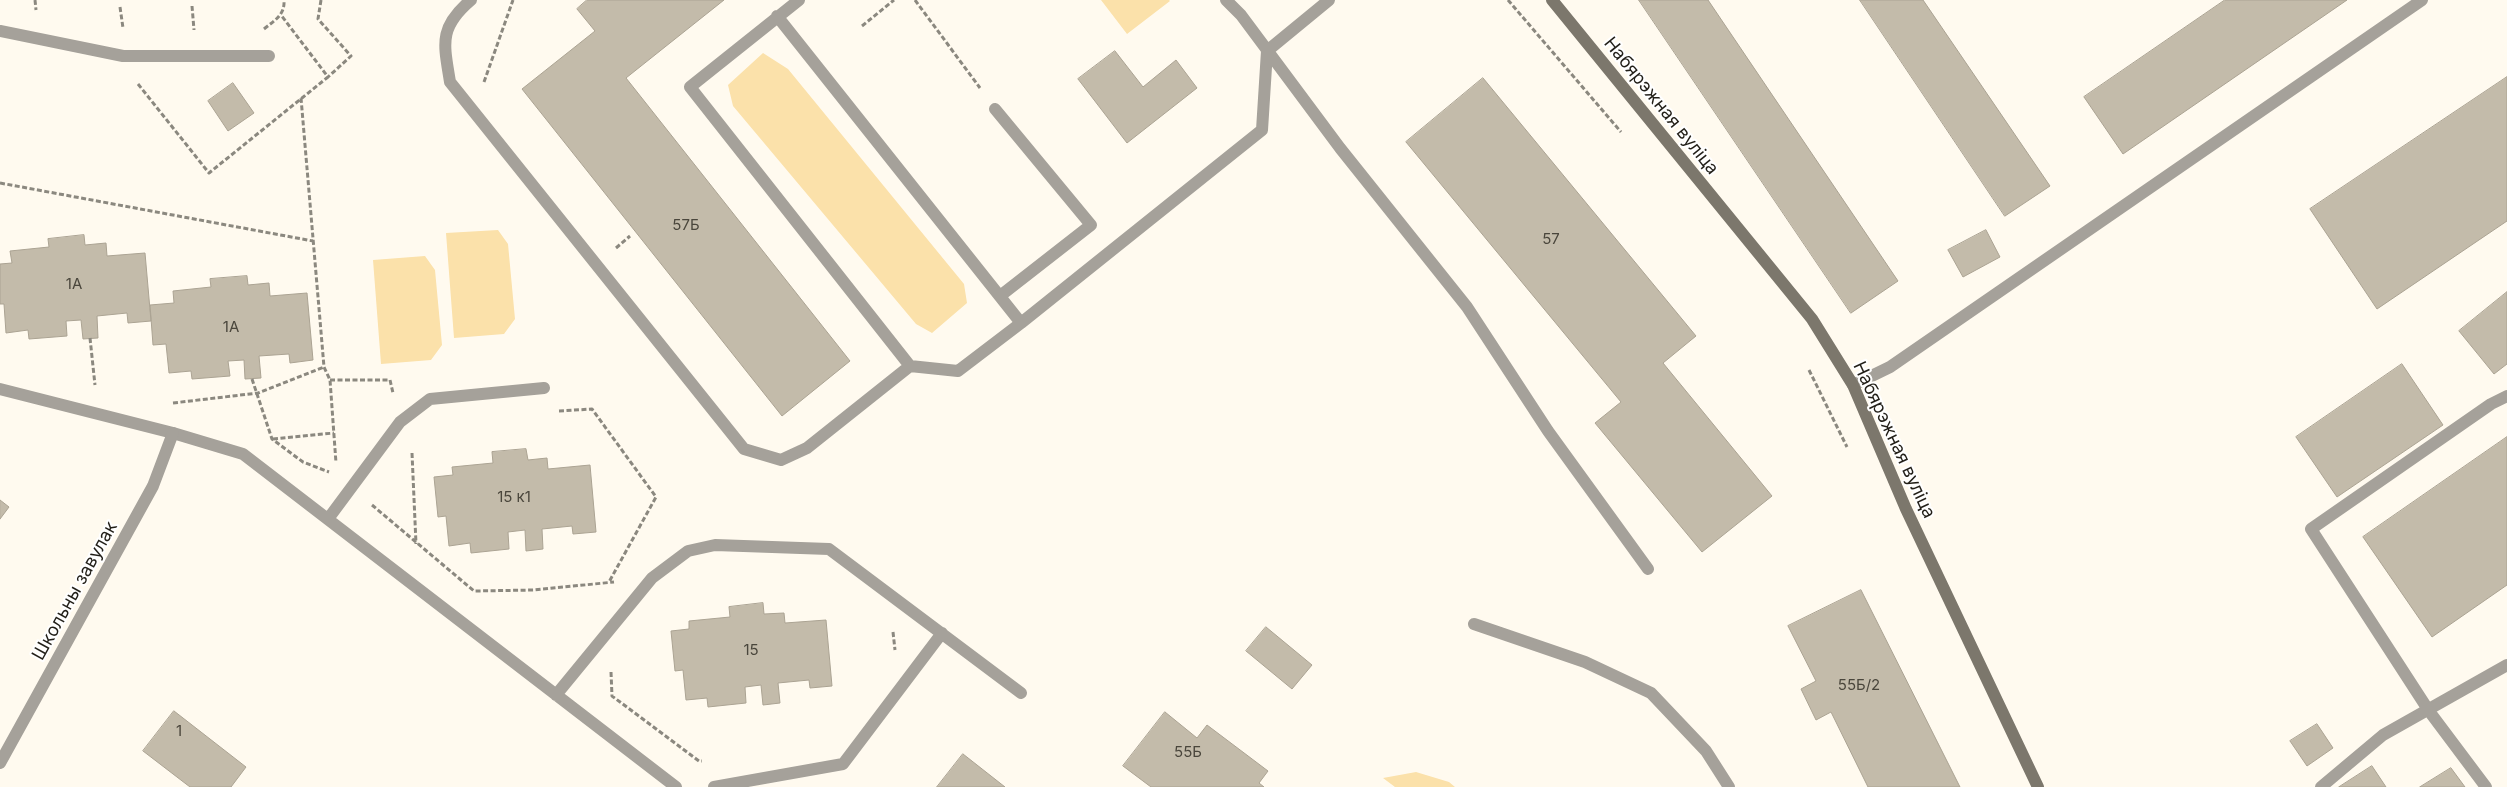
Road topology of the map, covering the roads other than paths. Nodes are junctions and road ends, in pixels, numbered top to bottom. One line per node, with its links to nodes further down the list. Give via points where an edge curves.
1 (471, 0): 14 (street, via 456,12 444,40 450,82 744,449 781,460 807,448)
2 (799, 0): 7 (street)
3 (1226, 0): 9 (street)
4 (1329, 0): 9 (street)
5 (1552, 0): 15 (street, Набярэжная вуліца, via 1812,319)
6 (2422, 0): 15 (street, via 1890,367)
7 (778, 16): 12 (street); 14 (street, via 690,87)
8 (0, 31): 10 (street, via 123,56)
9 (1267, 51): 13 (street, via 1262,130); 21 (street, via 1467,307 1548,432)
10 (270, 56)
11 (995, 108): 12 (street, via 1091,225)
12 (1000, 296): 13 (street)
13 (1022, 323): 14 (street, via 958,370)
14 (910, 366)
15 (1853, 385): 32 (street, Набярэжная вуліца, via 1906,509)
16 (544, 388): 20 (street, via 430,399 400,422)
17 (0, 389): 19 (street)
18 (2507, 396): 27 (street, via 2311,530)
19 (173, 433): 20 (street, via 243,454); 28 (street, Школьны завулак, via 153,486)
20 (328, 519): 26 (street)
21 (1648, 569)
22 (1474, 624): 31 (street, via 1585,662 1651,693 1706,751)
23 (942, 633): 25 (street); 26 (street, via 829,549 715,545 688,551 652,578); 30 (street, via 843,764)
24 (2507, 665): 27 (street)
25 (1021, 693)
26 (556, 695): 29 (street)
27 (2429, 711): 33 (street, via 2383,735); 34 (street)
28 (0, 763)
29 (676, 787)
30 (714, 787)
31 (1729, 787)
32 (2038, 787)
33 (2321, 787)
34 (2486, 787)

